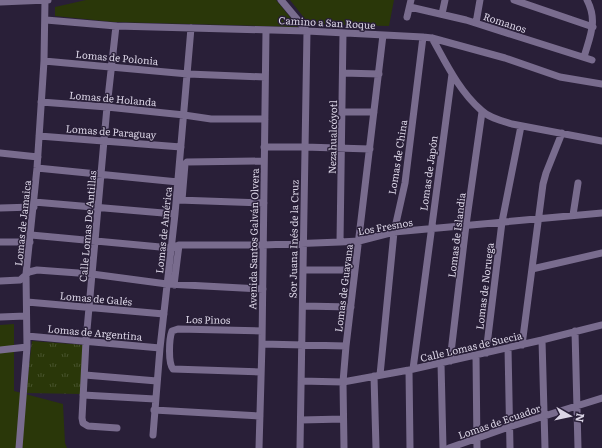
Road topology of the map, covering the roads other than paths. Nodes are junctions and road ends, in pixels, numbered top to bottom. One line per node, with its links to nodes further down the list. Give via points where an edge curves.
1 (46, 0): 7 (street); 12 (street, Lomas de Jamaica)
2 (281, 0): 18 (street)
3 (445, 0): 10 (street)
4 (480, 0): 13 (street)
5 (514, 0): 9 (street)
6 (587, 0): 15 (street)
7 (0, 2)
8 (411, 3): 10 (street, Romanos); 11 (street)
9 (536, 3): 15 (street)
10 (442, 14): 13 (street, Romanos)
11 (407, 17)
12 (46, 20): 14 (street, Camino a San Roque); 25 (street, Lomas de Jamaica)
13 (476, 23): 23 (street, Romanos)
14 (116, 26): 16 (street, Camino a San Roque); 26 (street, Calle Lomas De Antillas)
15 (593, 27): 23 (street)
16 (191, 28): 17 (street, Camino a San Roque); 28 (street, Lomas de América)
17 (266, 30): 18 (street, Camino a San Roque); 31 (street, Avenida Santos Galván Olvera)
18 (307, 31): 19 (street, Camino a San Roque); 47 (street, Sor Juana Inés de la Cruz)
19 (343, 33): 20 (street, Camino a San Roque); 27 (street, Nezahualcóyotl)
20 (383, 35): 21 (street, Camino a San Roque); 29 (street, Lomas de Guayana)
21 (423, 37): 22 (street, Camino a San Roque); 69 (street, Lomas de China, via 406,183)
22 (432, 38): 30 (street); 32 (street, Camino a San Roque, via 505,58 560,77)
23 (584, 57): 24 (street, Romanos)
24 (592, 60)
25 (44, 61): 26 (street, Lomas de Polonia); 33 (street, Lomas de Jamaica)
26 (111, 66): 28 (street, Lomas de Polonia); 34 (street, Calle Lomas De Antillas)
27 (343, 73): 29 (street); 35 (street, Nezahualcóyotl)
28 (188, 74): 31 (street, Lomas de Polonia); 38 (street, Lomas de América)
29 (379, 74): 36 (street, Lomas de Guayana)
30 (452, 74): 37 (street); 68 (street, Lomas de Japón)
31 (265, 77): 39 (street, Avenida Santos Galván Olvera)
32 (602, 84)
33 (41, 102): 34 (street, Lomas de Holanda); 42 (street, Lomas de Jamaica)
34 (107, 107): 38 (street, Lomas de Holanda); 43 (street, Calle Lomas De Antillas)
35 (342, 112): 36 (street); 48 (street, Nezahualcóyotl)
36 (374, 112): 49 (street, Lomas de Guayana)
37 (482, 112): 40 (street, via 501,121); 67 (street, Lomas de Islandia)
38 (184, 115): 39 (street, Lomas de Holanda, via 210,119); 45 (street, Lomas de América)
39 (265, 118): 46 (street, Avenida Santos Galván Olvera)
40 (521, 126): 41 (street); 66 (street, Lomas de Noruega)
41 (562, 133): 44 (street); 65 (street, via 546,173)
42 (39, 136): 43 (street, Lomas de Paraguay); 51 (street, Lomas de Jamaica)
43 (104, 140): 45 (street, Lomas de Paraguay); 54 (street, Calle Lomas De Antillas)
44 (602, 141)
45 (181, 147): 55 (street, Lomas de América)
46 (264, 147): 47 (street); 52 (street, Avenida Santos Galván Olvera)
47 (304, 147): 48 (street); 75 (street, Sor Juana Inés de la Cruz)
48 (341, 148): 49 (street); 74 (street, Nezahualcóyotl)
49 (370, 149): 72 (street, Lomas de Guayana)
50 (0, 153): 51 (street)
51 (38, 157): 53 (street, Lomas de Jamaica)
52 (264, 161): 57 (street, via 188,161 185,164); 58 (street, Avenida Santos Galván Olvera)
53 (37, 168): 54 (street); 59 (street, Lomas de Jamaica)
54 (101, 174): 55 (street); 60 (street, Calle Lomas De Antillas)
55 (178, 182): 57 (street, Lomas de América)
56 (578, 183): 64 (street)
57 (179, 200): 58 (street); 63 (street, Lomas de América)
58 (264, 202): 77 (street, Avenida Santos Galván Olvera)
59 (34, 204): 60 (street); 61 (street); 70 (street, Lomas de Jamaica)
60 (99, 207): 63 (street); 71 (street, Calle Lomas De Antillas)
61 (0, 208)
62 (602, 213): 64 (street, Los Fresnos)
63 (175, 214): 78 (street, Lomas de América)
64 (573, 215): 65 (street, Los Fresnos)
65 (538, 219): 66 (street, Los Fresnos); 80 (street)
66 (502, 222): 67 (street, Los Fresnos); 109 (street, Lomas de Noruega)
67 (466, 226): 68 (street, Los Fresnos); 111 (street, Lomas de Islandia)
68 (431, 229): 69 (street, Los Fresnos); 113 (street, Lomas de Japón)
69 (394, 232): 72 (street, Los Fresnos); 116 (street, Lomas de China)
70 (30, 238): 71 (street); 73 (street); 83 (street, Lomas de Jamaica)
71 (96, 241): 78 (street); 84 (street, Calle Lomas De Antillas)
72 (359, 241): 74 (street, Los Fresnos); 82 (street, Lomas de Guayana)
73 (0, 242)
74 (340, 242): 75 (street, Los Fresnos)
75 (304, 243): 77 (street, Los Fresnos); 81 (street, Sor Juana Inés de la Cruz)
76 (179, 245): 77 (street, Los Fresnos); 78 (street, Los Fresnos); 86 (street)
77 (263, 245): 87 (street, Avenida Santos Galván Olvera)
78 (171, 248): 86 (street, Lomas de América)
79 (602, 253): 80 (street)
80 (532, 269): 103 (street)
81 (303, 270): 82 (street); 89 (street, Sor Juana Inés de la Cruz)
82 (355, 270): 91 (street, Lomas de Guayana)
83 (26, 274): 84 (street, via 37,270); 85 (street, via 20,280); 88 (street, Lomas de Jamaica)
84 (92, 274): 86 (street); 90 (street, Calle Lomas De Antillas)
85 (0, 281)
86 (171, 284): 87 (street); 92 (street, Lomas de América)
87 (262, 288): 96 (street, Avenida Santos Galván Olvera)
88 (27, 302): 90 (street, Lomas de Galés); 93 (street, Lomas de Jamaica)
89 (303, 306): 91 (street); 102 (street, Sor Juana Inés de la Cruz)
90 (90, 307): 92 (street, Lomas de Galés); 100 (street, Calle Lomas De Antillas)
91 (351, 307): 104 (street, Lomas de Guayana)
92 (164, 314): 106 (street, Lomas de América)
93 (26, 316): 94 (street); 98 (street, Lomas de Jamaica)
94 (0, 317)
95 (602, 325): 97 (street, Calle Lomas de Suecia)
96 (262, 330): 101 (street, Avenida Santos Galván Olvera); 114 (street, Los Pinos, via 178,329 170,336 170,364 173,370)
97 (575, 331): 99 (street, Calle Lomas de Suecia); 123 (street)
98 (27, 336): 100 (street, Lomas de Argentina); 105 (street, Lomas de Jamaica)
99 (542, 340): 103 (street, Calle Lomas de Suecia); 126 (street)
100 (86, 341): 106 (street, Lomas de Argentina); 115 (street, Calle Lomas De Antillas)
101 (262, 344): 102 (street); 114 (street, Avenida Santos Galván Olvera)
102 (302, 345): 104 (street); 118 (street, Sor Juana Inés de la Cruz)
103 (522, 345): 107 (street, Calle Lomas de Suecia)
104 (346, 346): 119 (street, Lomas de Guayana)
105 (27, 347): 108 (street); 133 (street, Lomas de Jamaica)
106 (160, 348): 117 (street, Lomas de América)
107 (508, 348): 109 (street, Calle Lomas de Suecia); 129 (street)
108 (0, 350)
109 (486, 353): 110 (street, Calle Lomas de Suecia)
110 (476, 355): 111 (street, Calle Lomas de Suecia); 132 (street)
111 (450, 361): 112 (street, Calle Lomas de Suecia)
112 (441, 363): 113 (street, Calle Lomas de Suecia); 139 (street)
113 (411, 370): 116 (street, Calle Lomas de Suecia); 138 (street, Lomas de Japón)
114 (260, 372): 125 (street, Avenida Santos Galván Olvera)
115 (85, 375): 117 (street); 120 (street, Calle Lomas De Antillas)
116 (377, 376): 119 (street, Calle Lomas de Suecia); 137 (street, Lomas de China)
117 (157, 381): 122 (street, Lomas de América)
118 (301, 381): 119 (street, Calle Lomas de Suecia); 128 (street, Sor Juana Inés de la Cruz)
119 (343, 382): 127 (street, Lomas de Guayana)
120 (84, 395): 122 (street); 130 (street, Calle Lomas De Antillas, via 83,423 88,426)
121 (602, 398): 123 (street, Lomas de Ecuador)
122 (155, 399): 124 (street, Lomas de América)
123 (576, 406): 126 (street, Lomas de Ecuador); 144 (street)
124 (154, 410): 125 (street); 131 (street, Lomas de América)
125 (260, 416): 134 (street, Avenida Santos Galván Olvera)
126 (543, 417): 129 (street, Lomas de Ecuador); 143 (street)
127 (343, 419): 128 (street); 136 (street, Lomas de Guayana)
128 (301, 420): 135 (street, Sor Juana Inés de la Cruz)
129 (509, 427): 132 (street, Lomas de Ecuador); 142 (street)
130 (117, 428)
131 (153, 434)
132 (477, 439): 140 (street, Lomas de Ecuador); 141 (street)
133 (19, 448)
134 (259, 448)
135 (300, 448)
136 (344, 448)
137 (376, 448)
138 (410, 448)
139 (443, 448)
140 (449, 448)
141 (477, 448)
142 (510, 448)
143 (545, 448)
144 (578, 448)

